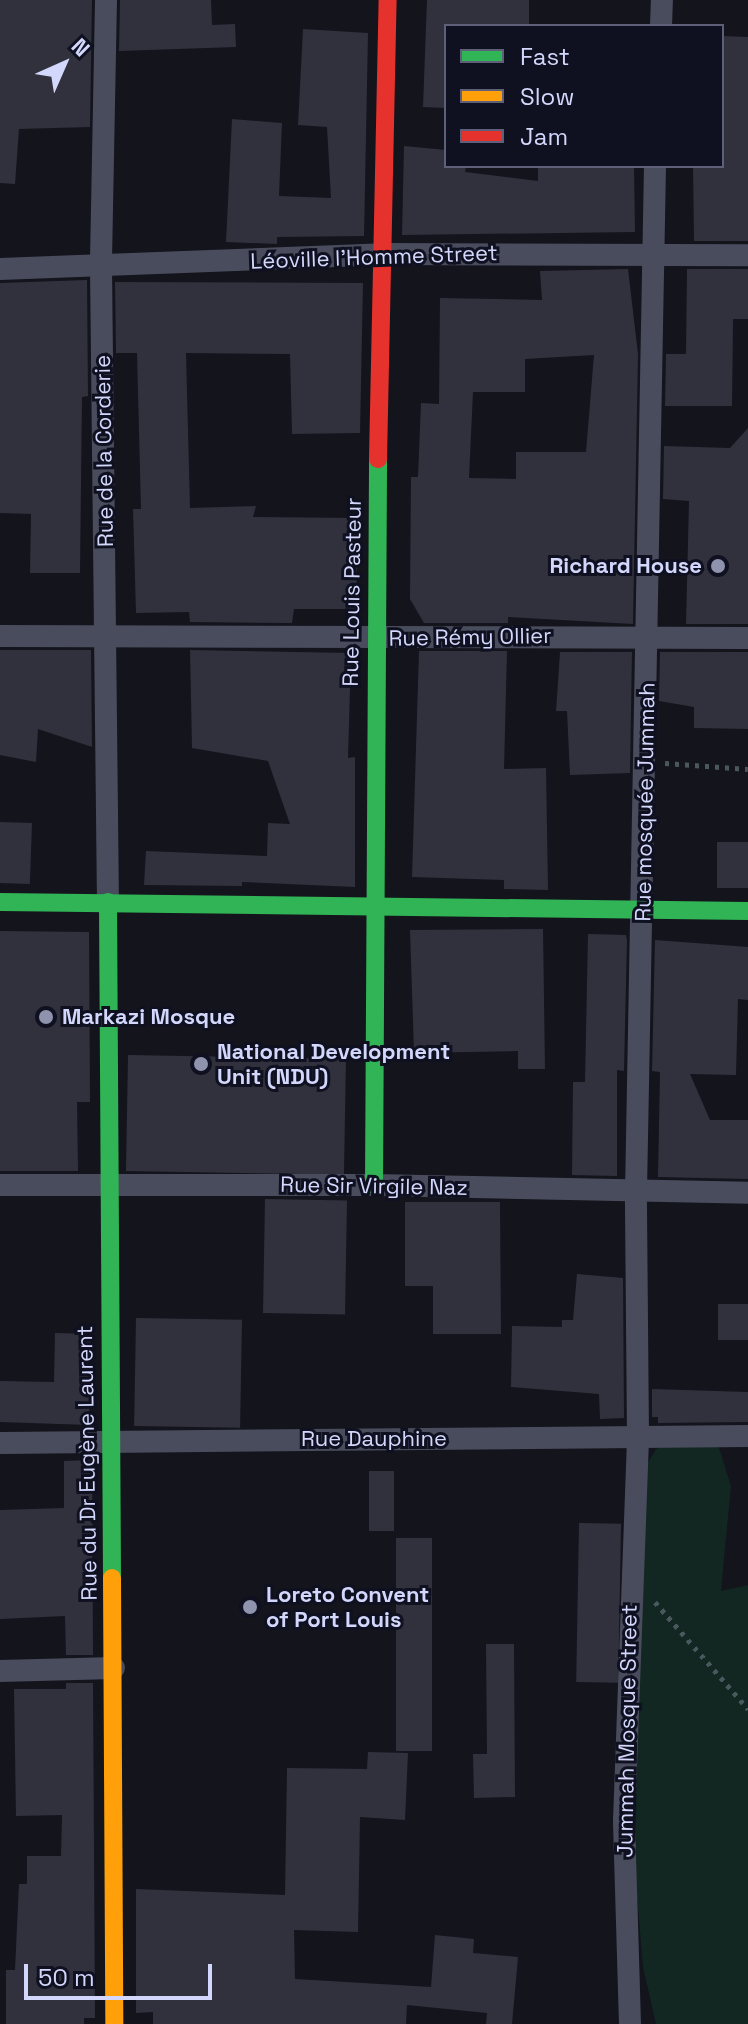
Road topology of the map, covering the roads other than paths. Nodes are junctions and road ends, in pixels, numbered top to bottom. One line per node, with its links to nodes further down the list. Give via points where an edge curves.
1 (106, 0): 9 (street, Rue de la Corderie)
2 (388, 0): 7 (main road, Rue Louis Pasteur)
3 (662, 0): 4 (street)
4 (661, 24)
5 (655, 168): 6 (street, Rue mosquée Jummah)
6 (651, 252): 7 (street, Léoville l'Homme Street); 8 (street, Léoville l'Homme Street); 11 (street, Rue mosquée Jummah)
7 (383, 254): 9 (street, Léoville l'Homme Street); 14 (main road, Rue Louis Pasteur)
8 (748, 255)
9 (101, 268): 10 (street, Léoville l'Homme Street); 13 (street, Rue de la Corderie)
10 (0, 269)
11 (647, 635): 14 (street, Rue Rémy Ollier); 15 (street, Rue Rémy Ollier); 19 (street, Rue mosquée Jummah)
12 (0, 636): 13 (street, Rue Rémy Ollier)
13 (106, 637): 14 (street, Rue Rémy Ollier); 17 (street, Rue de la Corderie)
14 (374, 638): 18 (main road, Rue Louis Pasteur)
15 (748, 638)
16 (0, 902): 17 (main road)
17 (108, 902): 18 (main road); 21 (main road, Rue du Dr Eugène Laurent)
18 (374, 904): 19 (main road); 23 (main road, Rue Louis Pasteur)
19 (644, 910): 20 (main road); 24 (street, Rue mosquée Jummah)
20 (748, 911)
21 (108, 1183): 22 (street, Rue Sir Virgile Naz); 23 (street, Rue Sir Virgile Naz); 28 (main road, Rue du Dr Eugène Laurent)
22 (0, 1185)
23 (374, 1185): 24 (street, Rue Sir Virgile Naz)
24 (636, 1192): 25 (street, Rue Sir Virgile Naz); 27 (street, Rue mosquée Jummah)
25 (748, 1193)
26 (748, 1436): 27 (street, Rue Dauphine)
27 (638, 1437): 28 (street, Rue Dauphine); 33 (street, Jummah Mosque Street, via 624,1835)
28 (111, 1441): 29 (street, Rue Dauphine); 30 (main road, Rue du Dr Eugène Laurent)
29 (0, 1443)
30 (114, 1668): 31 (street); 32 (main road, Rue du Dr Eugène Laurent)
31 (0, 1671)
32 (114, 2024)
33 (630, 2024)

